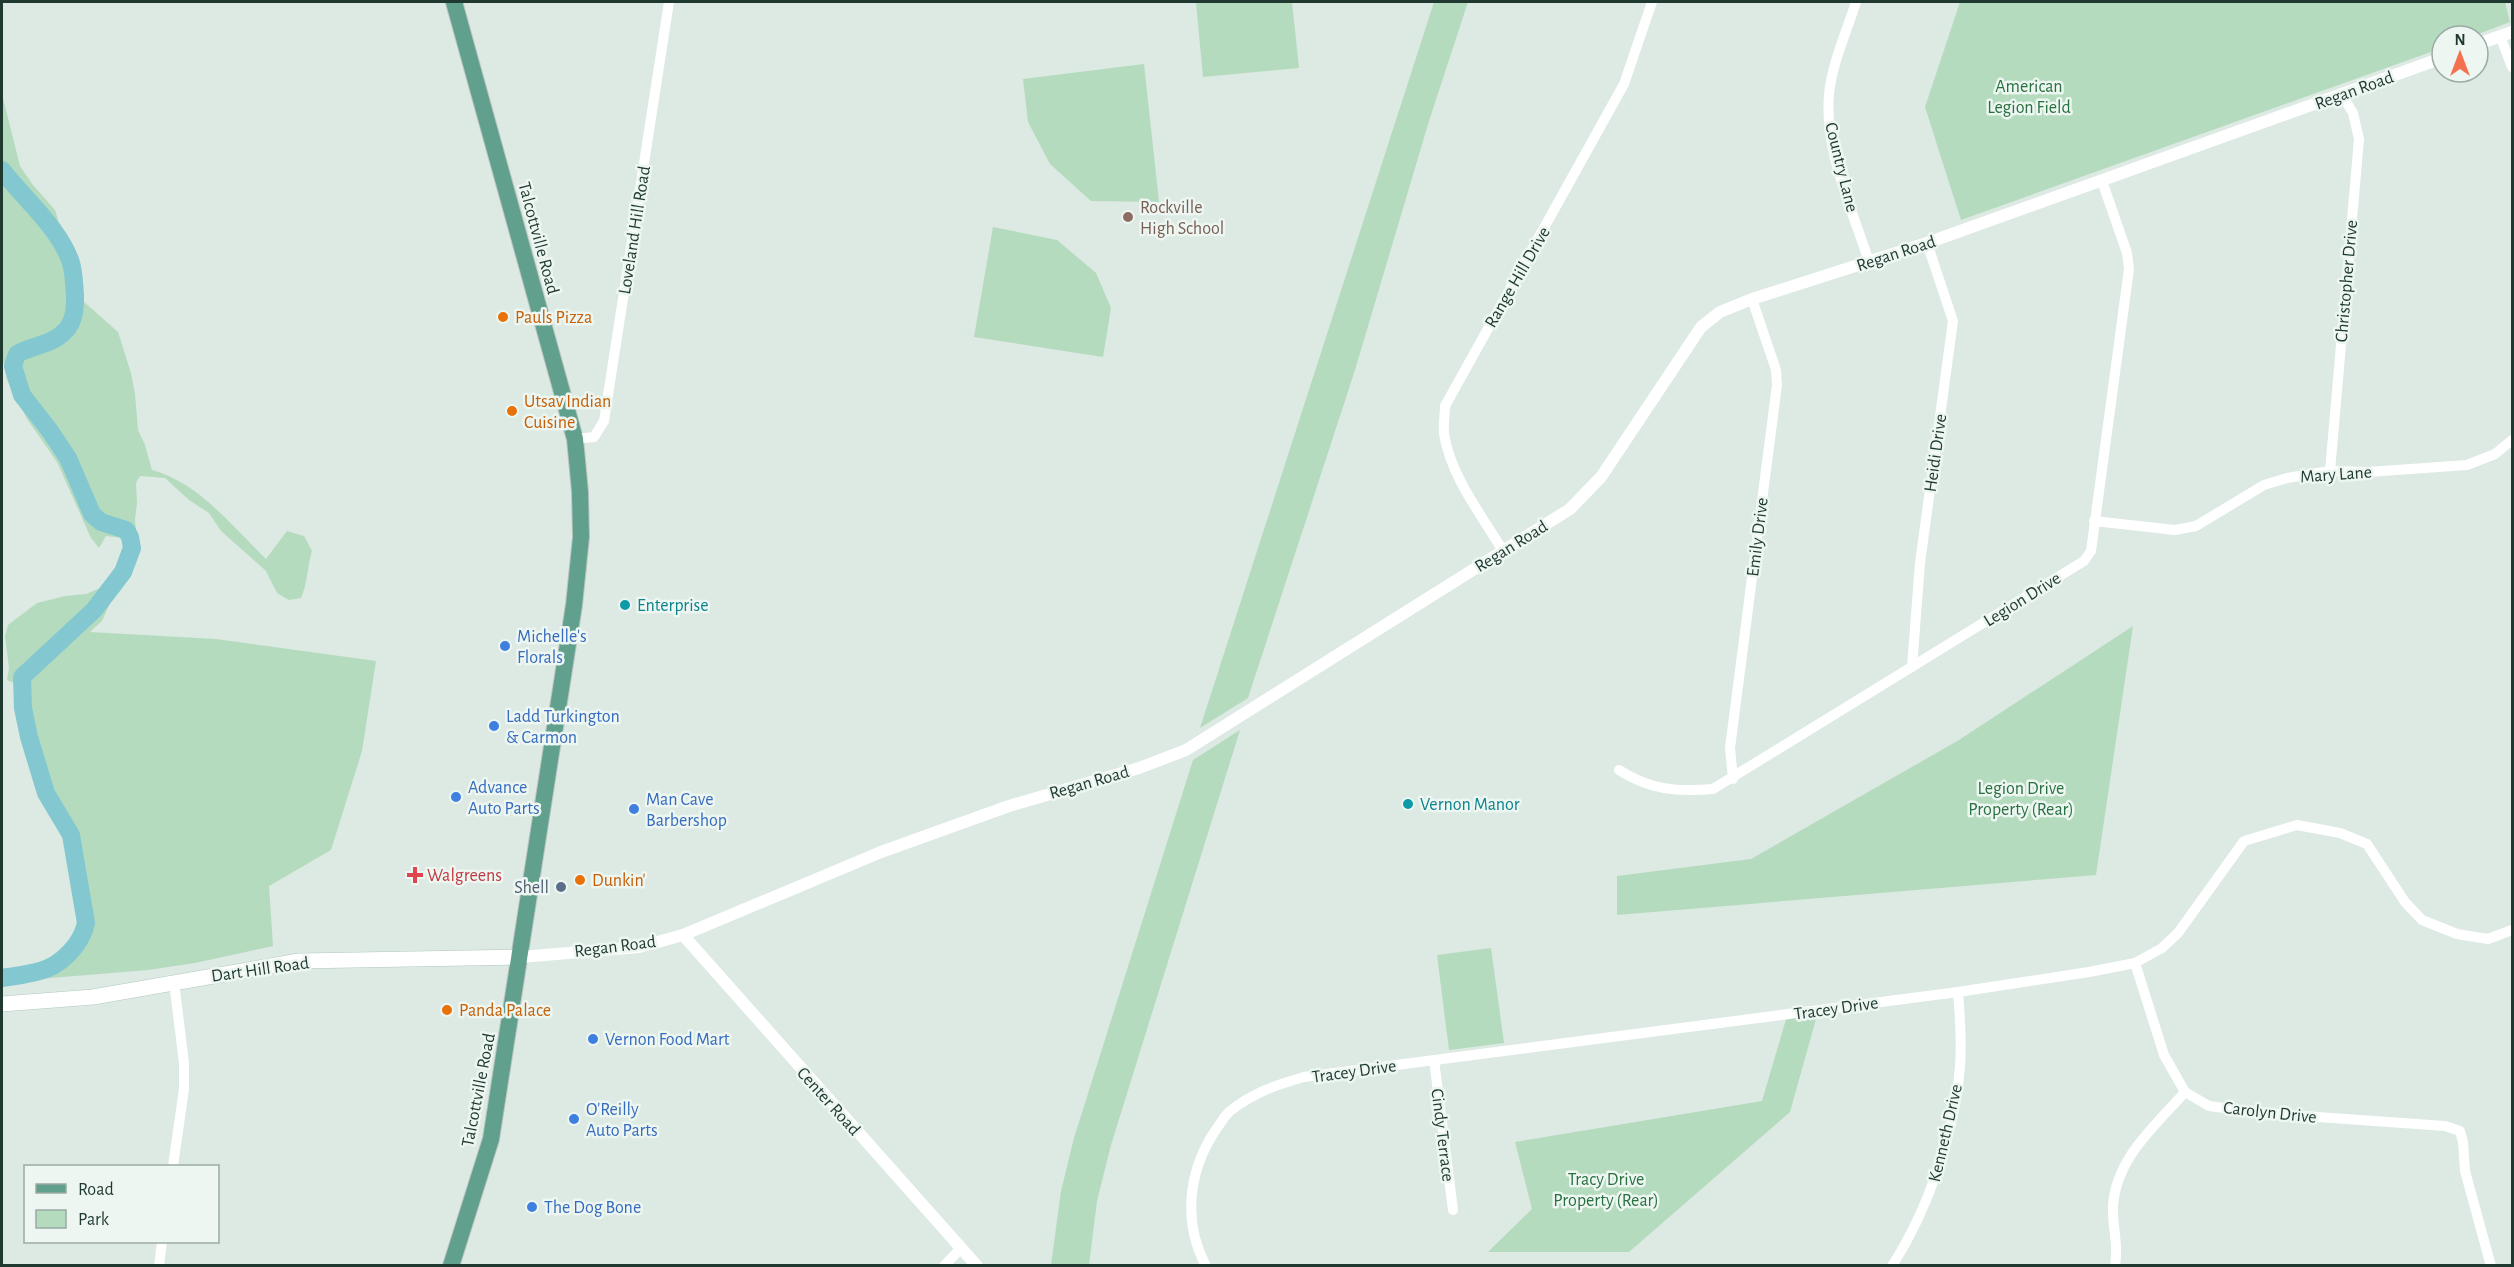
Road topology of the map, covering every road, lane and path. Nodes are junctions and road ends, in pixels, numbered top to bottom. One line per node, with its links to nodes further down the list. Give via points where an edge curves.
1 (454, 2): 15 (main road, Talcottville Road)
2 (669, 2): 15 (street, Loveland Hill Road, via 604,420 594,437)
3 (1652, 2): 19 (street, Range Hill Drive, via 1624,84 1445,406 1444,431 1450,459)
4 (1856, 2): 13 (street, Country Lane, via 1834,71 1828,112 1839,169)
5 (2512, 32): 6 (street)
6 (2500, 36): 7 (street); 9 (street)
7 (2490, 40)
8 (2430, 62): 10 (street, Regan Road)
9 (2512, 67)
10 (2342, 94): 11 (street, Regan Road); 17 (street, Christopher Drive, via 2353,113 2359,139)
11 (2102, 182): 12 (street, Regan Road); 18 (street, Legion Drive, via 2129,268)
12 (1927, 243): 13 (street, Regan Road); 20 (street, Heidi Drive, via 1953,321 1920,563)
13 (1869, 262): 14 (street, Regan Road)
14 (1752, 299): 19 (street, Regan Road, via 1720,312 1701,327 1590,491 1570,509); 22 (street, Emily Drive, via 1776,370 1777,385 1730,748)
15 (575, 440): 25 (main road, Talcottville Road, via 580,492 579,559)
16 (2512, 440): 17 (street, Mary Lane, via 2494,454 2467,465)
17 (2330, 471): 18 (street, Mary Lane, via 2264,485 2196,526 2175,530)
18 (2094, 521): 20 (street, Legion Drive, via 2091,551 2084,561)
19 (1503, 551): 24 (street, Regan Road, via 1186,750 1009,806 881,852)
20 (1912, 667): 22 (street, Legion Drive)
21 (1619, 770): 22 (street, Legion Drive, via 1638,782 1681,792 1713,789)
22 (1733, 779)
23 (2512, 930): 26 (street, Tracey Drive, via 2488,939 2457,934 2422,920 2404,902 2367,844 2340,833 2297,825 2244,841 2178,933 2162,948)
24 (683, 935): 25 (street, Regan Road, via 639,947); 35 (street, Center Road)
25 (521, 957): 27 (main road, Dart Hill Road, via 299,961); 37 (main road, Talcottville Road, via 491,1139)
26 (2135, 963): 28 (street, Tracey Drive); 31 (street, via 2164,1056)
27 (174, 982): 29 (main road, Dart Hill Road, via 93,997); 32 (street, via 184,1089)
28 (1958, 992): 30 (street, Tracey Drive); 41 (street, Kenneth Drive, via 1960,1066 1949,1126 1932,1189 1909,1240)
29 (2, 1004)
30 (1434, 1060): 33 (street, Cindy Terrace); 40 (street, Tracey Drive, via 1295,1080 1269,1087 1227,1114 1201,1154 1192,1184 1195,1240)
31 (2185, 1092): 42 (street, via 2126,1160 2116,1181); 43 (street, Carolyn Drive, via 2209,1106 2445,1125 2460,1131 2465,1171)
32 (173, 1165)
33 (1453, 1210)
34 (162, 1243): 36 (street)
35 (961, 1248): 38 (street); 39 (street, Center Road)
36 (159, 1266)
37 (451, 1266)
38 (944, 1266)
39 (977, 1266)
40 (1206, 1266)
41 (1892, 1266)
42 (2115, 1266)
43 (2491, 1266)

